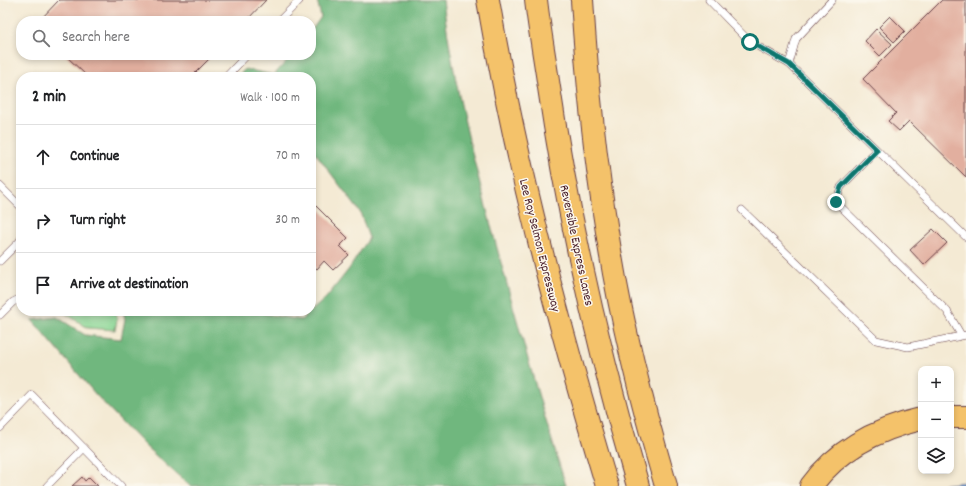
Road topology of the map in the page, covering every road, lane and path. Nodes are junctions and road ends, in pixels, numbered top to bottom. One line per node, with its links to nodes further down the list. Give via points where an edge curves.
1 (298, 0): 7 (lane)
2 (488, 0): 28 (highway, Lee Roy Selmon Expressway, via 509,110 542,256)
3 (536, 0): 29 (highway, Reversible Express Lanes, via 555,132 572,224 595,326)
4 (582, 0): 30 (highway, via 591,116 608,239 632,360)
5 (710, 0): 9 (lane, via 750,42)
6 (832, 0): 9 (lane, via 796,39)
7 (284, 16)
8 (242, 60): 10 (lane)
9 (789, 64): 11 (lane)
10 (231, 72)
11 (877, 150): 15 (lane); 20 (lane, via 841,187 836,202 947,311)
12 (0, 186): 13 (lane)
13 (16, 202)
14 (742, 210): 20 (lane, via 876,340 908,347)
15 (966, 237)
16 (16, 245): 17 (lane)
17 (0, 261)
18 (16, 300): 19 (lane)
19 (0, 315)
20 (964, 335)
21 (954, 417): 22 (highway)
22 (966, 417)
23 (918, 420): 31 (highway, via 886,430 853,446 825,469)
24 (0, 428): 25 (lane, via 32,395)
25 (84, 448): 26 (lane); 27 (lane)
26 (47, 486)
27 (121, 486)
28 (607, 486)
29 (638, 486)
30 (666, 486)
31 (811, 486)

